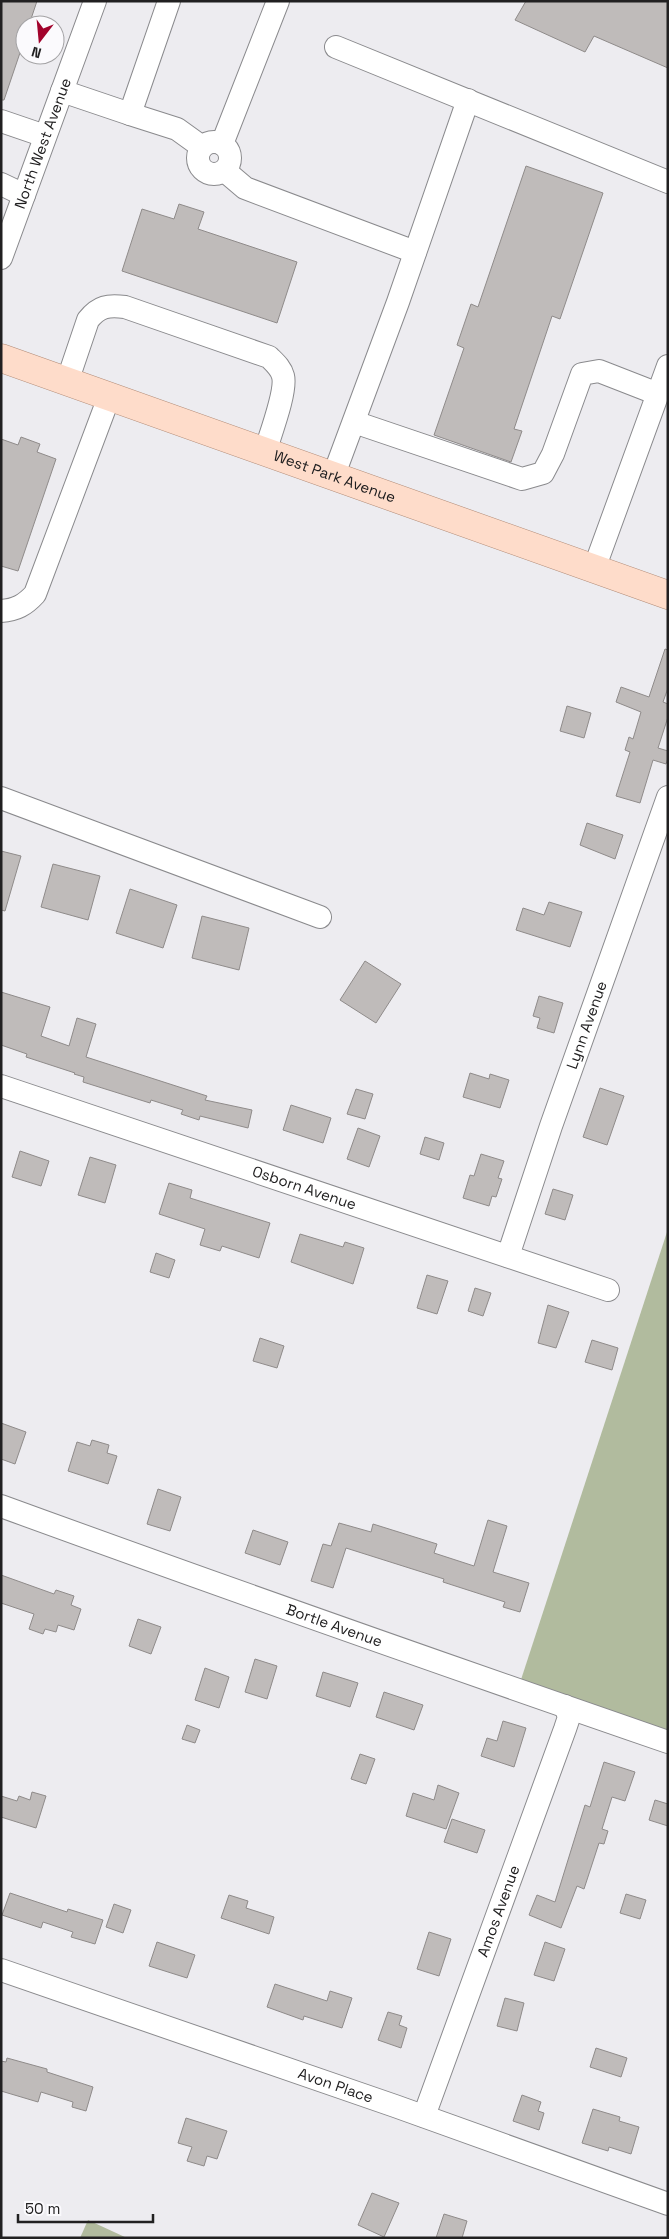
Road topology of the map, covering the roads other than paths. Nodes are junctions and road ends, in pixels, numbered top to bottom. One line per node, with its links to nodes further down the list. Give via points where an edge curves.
1 (95, 1): 5 (street, North West Avenue)
2 (169, 1): 7 (street)
3 (278, 1): 10 (street)
4 (336, 47): 6 (street)
5 (62, 91): 7 (street); 9 (street, North West Avenue)
6 (468, 100): 11 (street); 14 (street)
7 (130, 114): 10 (street, via 177,129)
8 (1, 121): 9 (street)
9 (46, 136): 13 (street, North West Avenue)
10 (212, 146): 14 (street, via 199,152 199,162 204,171 214,174 225,171 245,188)
11 (668, 182)
12 (1, 184): 13 (street)
13 (24, 195): 15 (street, North West Avenue)
14 (415, 252): 21 (street)
15 (1, 258)
16 (1, 358): 18 (main road, West Park Avenue)
17 (668, 366): 19 (street)
18 (66, 382): 20 (main road, West Park Avenue); 22 (street, via 88,320 94,312 103,306 125,306 269,357 279,366 284,387)
19 (658, 394): 21 (street, via 598,371 582,374 543,473 522,479); 24 (street)
20 (109, 397): 22 (main road, West Park Avenue); 26 (street, via 35,594 27,604)
21 (354, 422): 23 (street)
22 (265, 452): 23 (main road, West Park Avenue)
23 (333, 477): 24 (main road, West Park Avenue)
24 (594, 569): 25 (main road, West Park Avenue)
25 (668, 595)
26 (1, 611)
27 (668, 797): 31 (street, Lynn Avenue)
28 (1, 798): 29 (street)
29 (320, 917)
30 (1, 1086): 31 (street, Osborn Avenue)
31 (508, 1256): 32 (street, Osborn Avenue)
32 (608, 1290)
33 (1, 1506): 34 (street, Bortle Avenue)
34 (565, 1706): 35 (street, Bortle Avenue); 37 (street, Amos Avenue, via 569,1717 565,1729)
35 (668, 1742)
36 (1, 1970): 37 (street, Avon Place)
37 (424, 2116): 38 (street, Avon Place)
38 (668, 2204)

